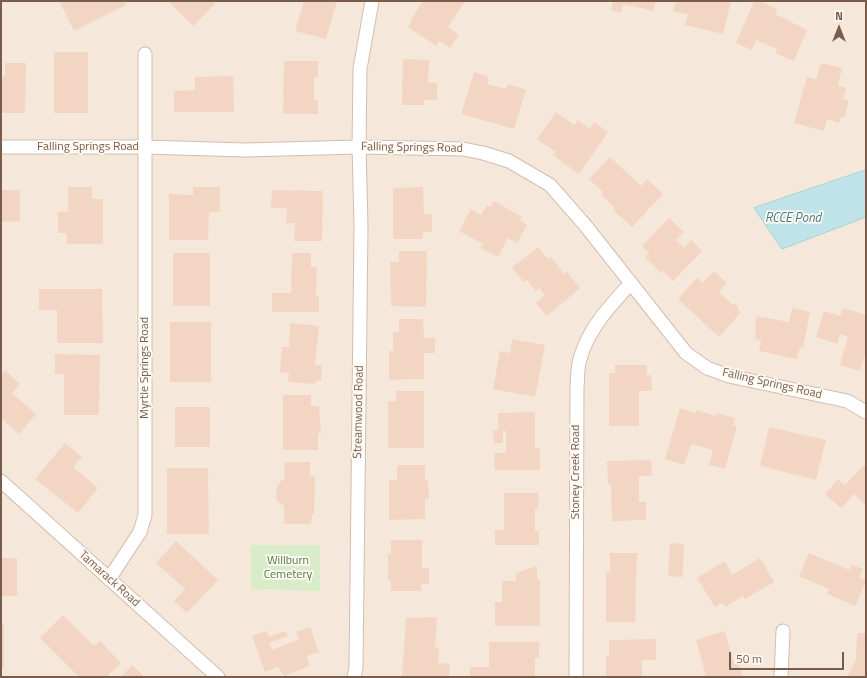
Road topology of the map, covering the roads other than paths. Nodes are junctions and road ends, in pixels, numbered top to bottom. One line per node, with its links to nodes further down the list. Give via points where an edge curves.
1 (372, 1): 5 (street, Streamwood Road, via 360,69)
2 (145, 54): 4 (street, Myrtle Springs Road)
3 (1, 147): 4 (street, Falling Springs Road)
4 (145, 147): 5 (street, Falling Springs Road, via 245,150); 9 (street, Myrtle Springs Road, via 145,514 140,532)
5 (359, 147): 6 (street, Falling Springs Road, via 463,148 509,161 550,184); 12 (street, Streamwood Road, via 361,226)
6 (631, 283): 7 (street, Falling Springs Road, via 686,353 707,368 729,376 847,400); 13 (street, Stoney Creek Road, via 605,312 589,335 580,360 577,387)
7 (866, 412)
8 (1, 480): 9 (street, Tamarack Road)
9 (109, 579): 11 (street, Tamarack Road)
10 (783, 631): 14 (street)
11 (218, 677)
12 (354, 677)
13 (576, 677)
14 (781, 677)

